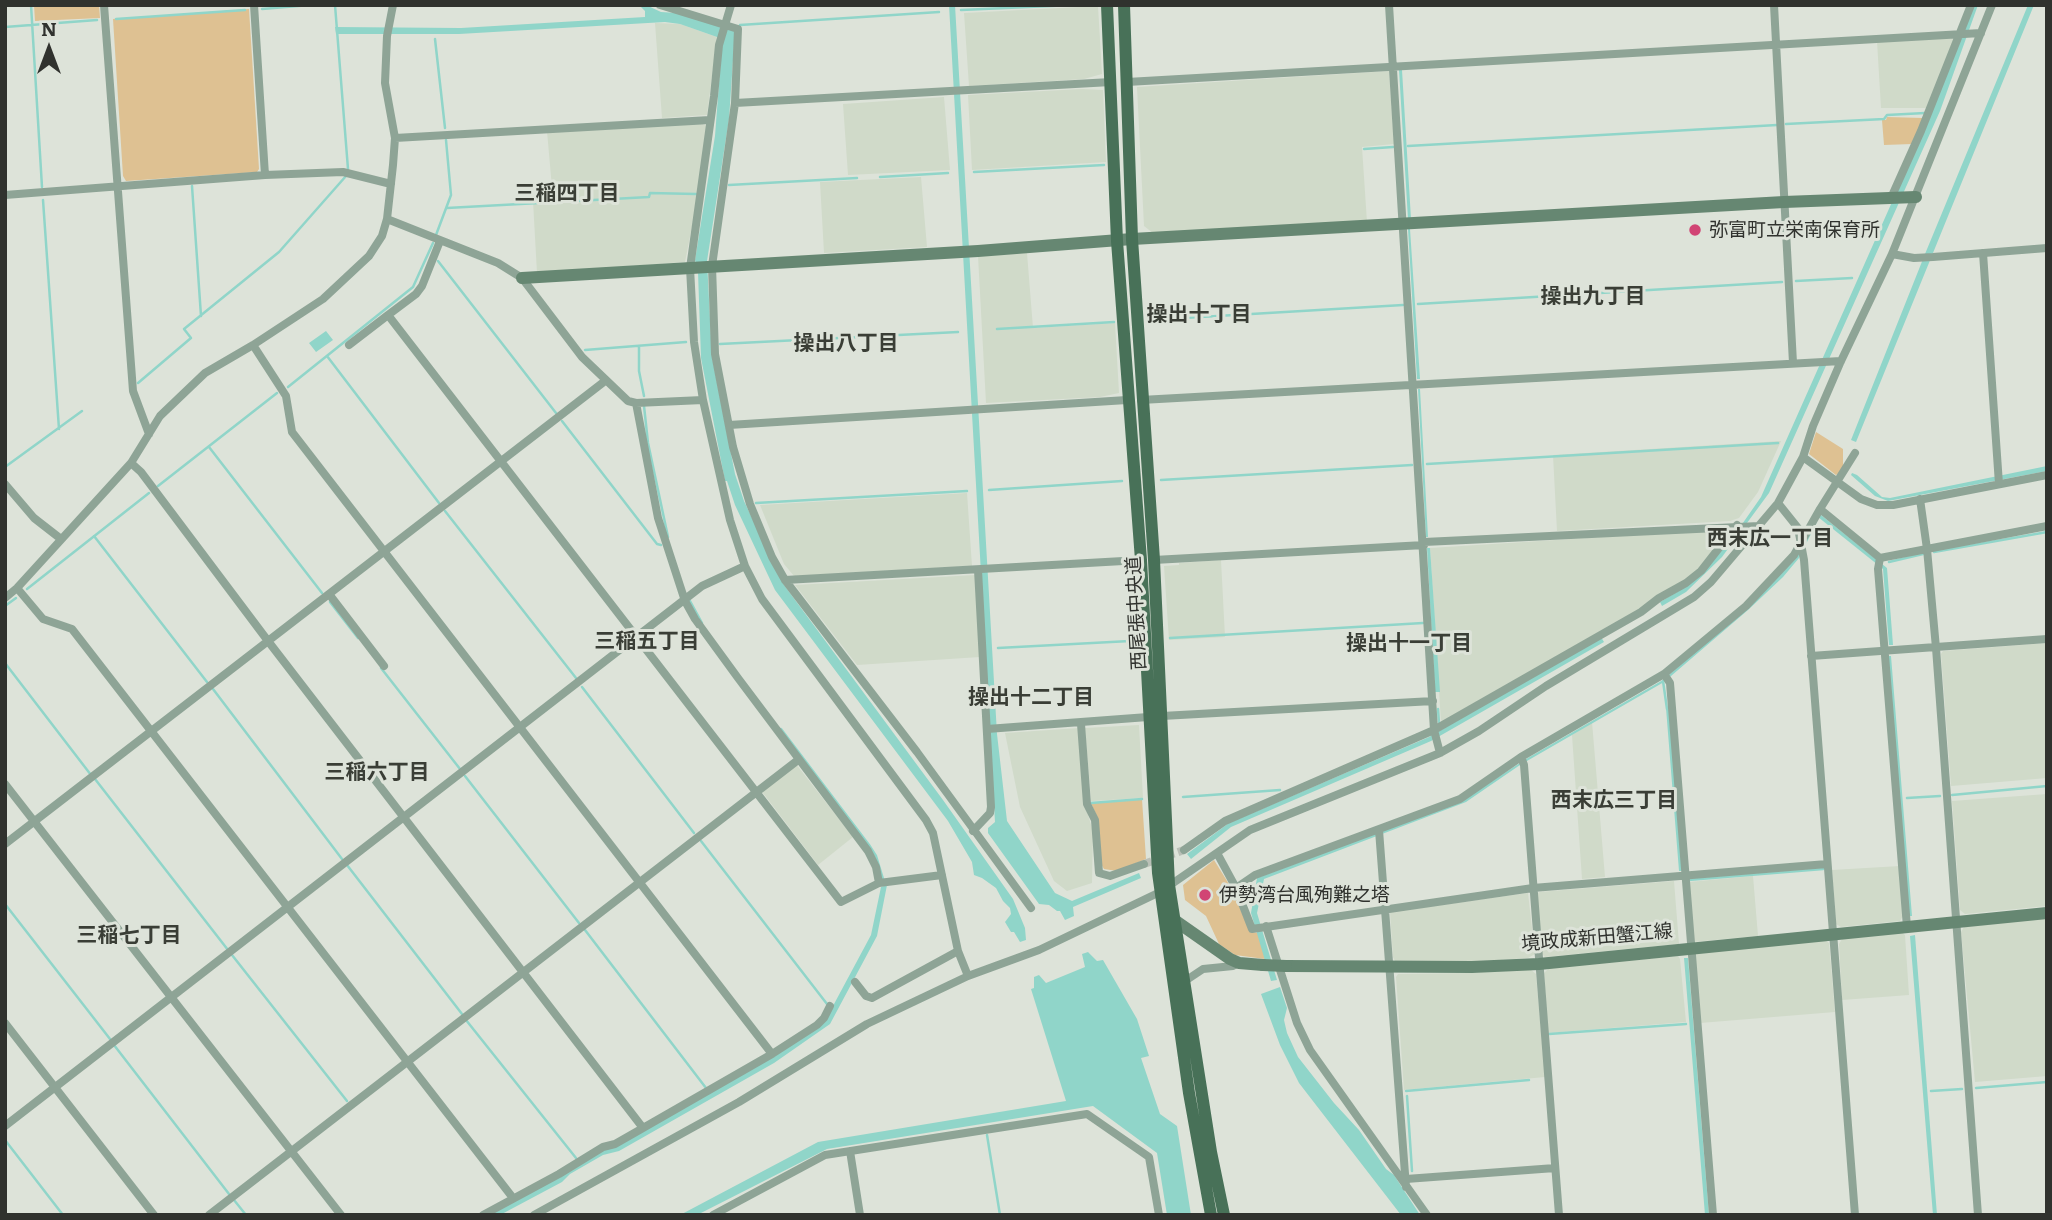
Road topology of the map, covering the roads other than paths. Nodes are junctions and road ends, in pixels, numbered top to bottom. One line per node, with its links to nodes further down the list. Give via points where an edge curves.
1 (104, 5): 24 (street)
2 (254, 5): 22 (street)
3 (393, 5): 21 (street, via 385,83)
4 (660, 5): 12 (street)
5 (731, 5): 12 (street)
6 (1107, 5): 17 (main road, 西尾張中央道)
7 (1124, 5): 18 (main road, 西尾張中央道)
8 (1389, 5): 16 (street)
9 (1774, 5): 15 (street)
10 (1970, 5): 14 (street)
11 (1992, 5): 13 (street)
12 (723, 24): 19 (street, via 738,29); 20 (street)
13 (1981, 33): 14 (street); 26 (street)
14 (1959, 34): 15 (street); 26 (street)
15 (1776, 43): 16 (street); 27 (street)
16 (1393, 66): 18 (street); 29 (street)
17 (1111, 82): 19 (street); 32 (main road, 西尾張中央道)
18 (1127, 82): 30 (main road, 西尾張中央道)
19 (735, 103): 36 (street)
20 (710, 120): 21 (street); 37 (street)
21 (395, 138): 23 (street)
22 (265, 175): 23 (street, via 343,172); 24 (street)
23 (391, 184): 28 (street)
24 (117, 187): 25 (street); 51 (street, via 132,391)
25 (5, 195)
26 (1903, 197): 27 (street); 35 (street)
27 (1784, 202): 29 (street); 43 (street)
28 (387, 219): 31 (street); 40 (street, via 369,256 323,299)
29 (1403, 225): 30 (street); 45 (street)
30 (1132, 239): 32 (street); 47 (main road, 西尾張中央道)
31 (440, 241): 38 (street, via 498,263); 39 (street, via 422,286)
32 (1117, 241): 36 (street); 48 (main road, 西尾張中央道)
33 (2047, 248): 34 (street)
34 (1983, 253): 35 (street); 59 (street)
35 (1892, 254): 42 (street)
36 (711, 266): 37 (street); 50 (street, via 715,354)
37 (692, 267): 38 (street); 46 (street, via 694,342)
38 (522, 278): 44 (street, via 561,332)
39 (388, 315): 41 (street); 54 (street)
40 (253, 345): 51 (street, via 205,373 160,416); 70 (street, via 286,396 292,432)
41 (349, 345)
42 (1841, 361): 43 (street); 53 (street)
43 (1793, 363): 45 (street)
44 (605, 381): 49 (street); 54 (street)
45 (1414, 385): 47 (street); 67 (street)
46 (703, 400): 49 (street); 73 (street)
47 (1141, 400): 72 (main road, 西尾張中央道)
48 (1128, 401): 50 (street); 72 (main road, 西尾張中央道)
49 (636, 403): 80 (street, via 659,518)
50 (729, 425): 75 (street, via 750,504)
51 (149, 434): 55 (street)
52 (1854, 453): 57 (street)
53 (1803, 457): 57 (street); 61 (street)
54 (501, 461): 70 (street); 81 (street)
55 (131, 463): 66 (street); 83 (street)
56 (2047, 475): 59 (street)
57 (1838, 482): 60 (street, via 1871,504); 62 (street)
58 (5, 484): 66 (street, via 34,518)
59 (1999, 484): 60 (street)
60 (1920, 499): 69 (street)
61 (1778, 503): 64 (street); 68 (street, via 1798,528)
62 (1820, 509): 68 (street); 71 (street)
63 (1737, 525): 64 (street); 67 (street); 78 (street)
64 (1759, 526): 78 (street, via 1711,582)
65 (2047, 526): 69 (street)
66 (61, 539): 76 (street)
67 (1424, 544): 72 (street); 89 (street)
68 (1802, 548): 86 (street); 88 (street, via 1746,606)
69 (1927, 549): 71 (street); 84 (street)
70 (385, 551): 77 (street); 92 (street)
71 (1880, 558): 85 (street)
72 (1147, 560): 74 (street); 90 (main road, 西尾張中央道)
73 (745, 566): 80 (street, via 702,586); 110 (street, via 788,636 926,820)
74 (978, 570): 75 (street); 93 (street)
75 (785, 580): 103 (street)
76 (17, 588): 79 (street); 95 (street, via 43,620 72,629)
77 (329, 594): 83 (street); 87 (street)
78 (1679, 595): 94 (street, via 1658,598); 96 (street, via 1479,732)
79 (5, 598)
80 (685, 601): 81 (street); 97 (street)
81 (637, 636): 92 (street); 100 (street)
82 (2047, 639): 84 (street)
83 (268, 641): 95 (street); 101 (street)
84 (1936, 648): 85 (street); 122 (street)
85 (1886, 651): 86 (street); 124 (street)
86 (1811, 656): 109 (street)
87 (384, 666)
88 (1664, 674): 98 (street); 111 (street, via 1670,683)
89 (1433, 701): 90 (street); 94 (street)
90 (1155, 717): 91 (street); 116 (main road, 西尾張中央道)
91 (1081, 723): 93 (street); 108 (street, via 1087,804 1095,820 1099,873 1111,876)
92 (520, 727): 101 (street); 112 (street)
93 (988, 729): 103 (street, via 991,807)
94 (1434, 730): 96 (street); 106 (street, via 1225,821)
95 (152, 731): 102 (street); 117 (street)
96 (1440, 753): 107 (street, via 1250,830)
97 (797, 760): 100 (street); 113 (street, via 868,851)
98 (1522, 761): 104 (street, via 1460,799); 115 (street)
99 (5, 784): 102 (street)
100 (756, 792): 112 (street); 113 (street, via 841,902)
101 (404, 818): 117 (street); 131 (street)
102 (34, 821): 105 (street); 135 (street)
103 (974, 831): 118 (street)
104 (1380, 833): 114 (street, via 1255,876); 119 (street)
105 (5, 844)
106 (1184, 850)
107 (1217, 853): 114 (street); 116 (street)
108 (1144, 864)
109 (1827, 864): 111 (street); 125 (street)
110 (942, 875): 113 (street); 127 (street)
111 (1686, 875): 115 (street); 126 (street)
112 (639, 882): 131 (street); 138 (street)
113 (879, 883)
114 (1236, 888): 123 (street, via 1252,929)
115 (1533, 888): 119 (street); 129 (street)
116 (1165, 889): 121 (main road, 西尾張中央道); 132 (street, via 1039,950)
117 (287, 908): 135 (street); 139 (street)
118 (1031, 908)
119 (1387, 909): 123 (street); 130 (street)
120 (2047, 913): 122 (street, 境政成新田蟹江線)
121 (1170, 916): 128 (street, 境政成新田蟹江線); 133 (main road, 西尾張中央道); 156 (main road, 西尾張中央道, via 1189,1093)
122 (1957, 922): 124 (street, 境政成新田蟹江線); 162 (street)
123 (1266, 926): 146 (street, via 1310,1050)
124 (1907, 927): 125 (street, 境政成新田蟹江線)
125 (1834, 934): 126 (street, 境政成新田蟹江線); 161 (street)
126 (1690, 949): 129 (street, 境政成新田蟹江線); 160 (street)
127 (958, 951): 132 (street); 134 (street, via 872,998)
128 (1240, 963): 130 (street, 境政成新田蟹江線, bridge); 133 (street, via 1203,969)
129 (1539, 964): 130 (street, 境政成新田蟹江線); 145 (street)
130 (1391, 968): 146 (street)
131 (523, 972): 139 (street); 142 (street)
132 (968, 976): 152 (street, via 867,1024 739,1102)
133 (1185, 981): 157 (main road, 西尾張中央道)
134 (855, 982)
135 (170, 997): 140 (street); 144 (street)
136 (830, 1006): 138 (street, via 817,1026)
137 (5, 1023): 140 (street)
138 (772, 1054): 142 (street)
139 (407, 1062): 144 (street); 147 (street)
140 (55, 1087): 141 (street); 148 (street)
141 (5, 1126)
142 (643, 1128): 147 (street)
143 (850, 1151): 153 (street, via 825,1155); 154 (street); 155 (street, via 1087,1114 1149,1157)
144 (291, 1152): 149 (street); 150 (street)
145 (1555, 1168): 146 (street); 159 (street)
146 (1406, 1183): 158 (street)
147 (513, 1198): 151 (street)
148 (154, 1215)
149 (209, 1215)
150 (341, 1215)
151 (483, 1215)
152 (534, 1215)
153 (713, 1215)
154 (860, 1215)
155 (1159, 1215)
156 (1211, 1215)
157 (1224, 1215)
158 (1427, 1215)
159 (1559, 1215)
160 (1713, 1215)
161 (1856, 1215)
162 (1978, 1215)

